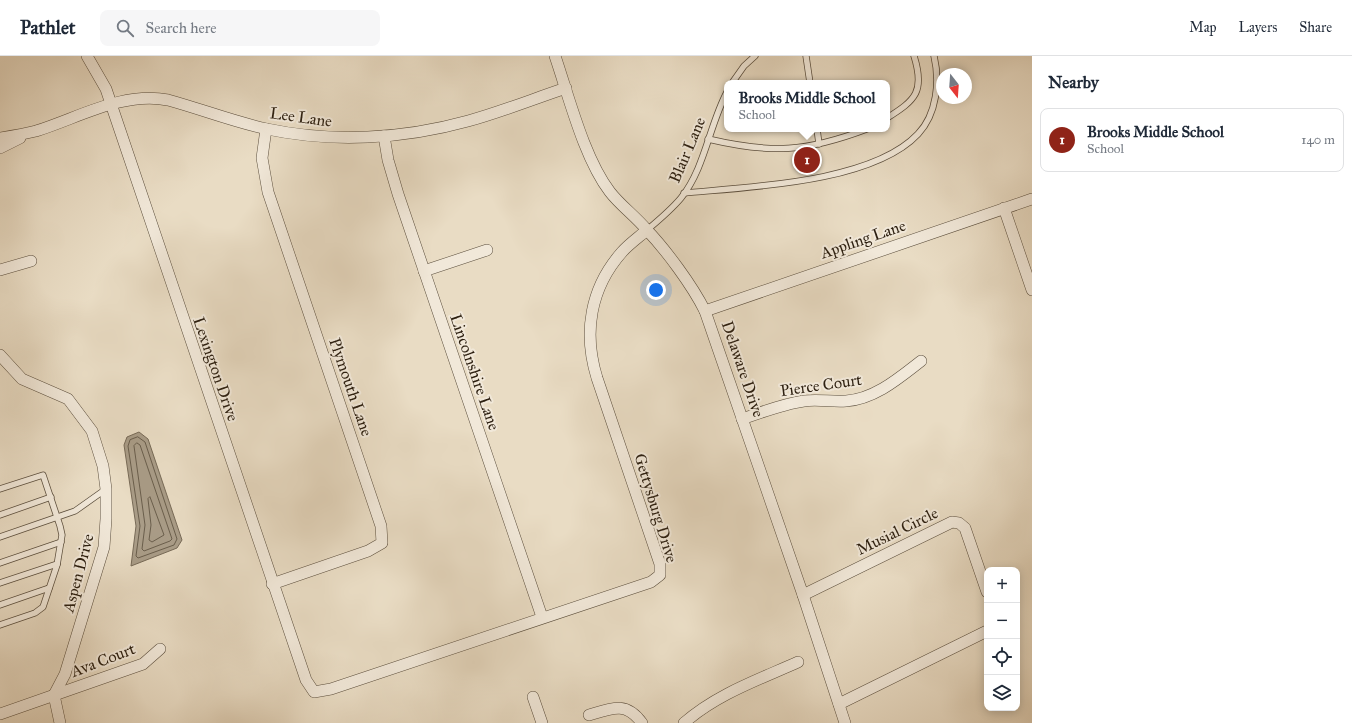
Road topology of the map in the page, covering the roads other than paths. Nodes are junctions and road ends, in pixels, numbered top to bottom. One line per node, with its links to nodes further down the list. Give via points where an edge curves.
1 (87, 56): 11 (street, Lexington Drive, via 106,89)
2 (555, 56): 9 (street, Delaware Drive)
3 (755, 56): 7 (lane)
4 (806, 56): 8 (lane)
5 (914, 56): 12 (lane, via 919,80 917,95)
6 (934, 56): 22 (lane, via 937,69 936,91 929,117 919,133 900,148 845,171 798,182)
7 (734, 80)
8 (810, 80)
9 (566, 88): 17 (street, Lee Lane, via 467,121); 25 (street, Delaware Drive, via 598,174 610,192)
10 (724, 97): 19 (lane, Blair Lane)
11 (111, 105): 13 (street, Lee Lane, via 134,99 160,98); 14 (street, Lee Lane); 46 (street, Lexington Drive)
12 (890, 116)
13 (266, 129): 17 (street, Lee Lane, via 334,138); 46 (street, Plymouth Lane, via 262,158 268,192 381,526 382,542 368,551)
14 (35, 131): 18 (street, Lee Lane); 21 (street, Lee Lane)
15 (817, 132): 20 (lane)
16 (859, 132): 20 (lane, via 833,142)
17 (384, 136): 29 (street, Lincolnshire Lane, via 392,176)
18 (0, 138)
19 (708, 139): 20 (lane, via 768,149 799,148); 22 (lane, Blair Lane, via 697,170)
20 (819, 144)
21 (0, 148)
22 (684, 193): 25 (lane, Blair Lane, via 669,211)
23 (1032, 199): 24 (street, Appling Lane)
24 (1004, 208): 30 (street); 31 (street, Appling Lane)
25 (647, 230): 31 (street, Delaware Drive, via 697,295); 50 (street, Gettysburg Drive, via 623,251 603,280 592,307 589,338 597,378 660,564 660,575 651,582)
26 (487, 250): 29 (street)
27 (31, 261): 28 (street)
28 (0, 270)
29 (424, 271): 50 (street, Lincolnshire Lane)
30 (1032, 290)
31 (705, 310): 34 (street, Delaware Drive)
32 (0, 355): 36 (street, Aspen Drive, via 22,379 68,399 92,431 103,466)
33 (921, 361): 34 (street, Pierce Court, via 887,386 867,396 847,401 806,400 788,403)
34 (742, 419): 48 (street, Delaware Drive)
35 (0, 489): 37 (lane, via 43,475)
36 (106, 489): 39 (lane, via 80,508); 56 (street, Aspen Drive, via 104,547 65,674)
37 (51, 497): 38 (lane); 39 (lane)
38 (0, 515)
39 (57, 517): 40 (lane); 41 (lane, via 62,535)
40 (0, 537)
41 (61, 542): 42 (lane); 43 (lane)
42 (0, 563)
43 (57, 564): 44 (lane); 47 (lane)
44 (0, 583)
45 (984, 583): 48 (street, Musial Circle, via 965,528 959,523 952,522)
46 (272, 584): 55 (street, Lexington Drive, via 306,680)
47 (50, 588): 49 (lane); 51 (lane, via 39,611)
48 (803, 595): 58 (street, Delaware Drive)
49 (0, 605)
50 (542, 617): 55 (street, Gettysburg Drive, via 331,689)
51 (0, 625)
52 (984, 631): 58 (street)
53 (160, 649): 56 (street, Ava Court, via 143,664)
54 (798, 662): 64 (street, via 725,694)
55 (314, 692)
56 (54, 695): 59 (street, Ava Court); 61 (street)
57 (533, 697): 62 (street)
58 (838, 704): 65 (street, Delaware Drive)
59 (0, 714)
60 (589, 715): 63 (street, via 613,707 624,708 636,715)
61 (60, 723)
62 (542, 723)
63 (642, 723)
64 (684, 723)
65 (845, 723)

